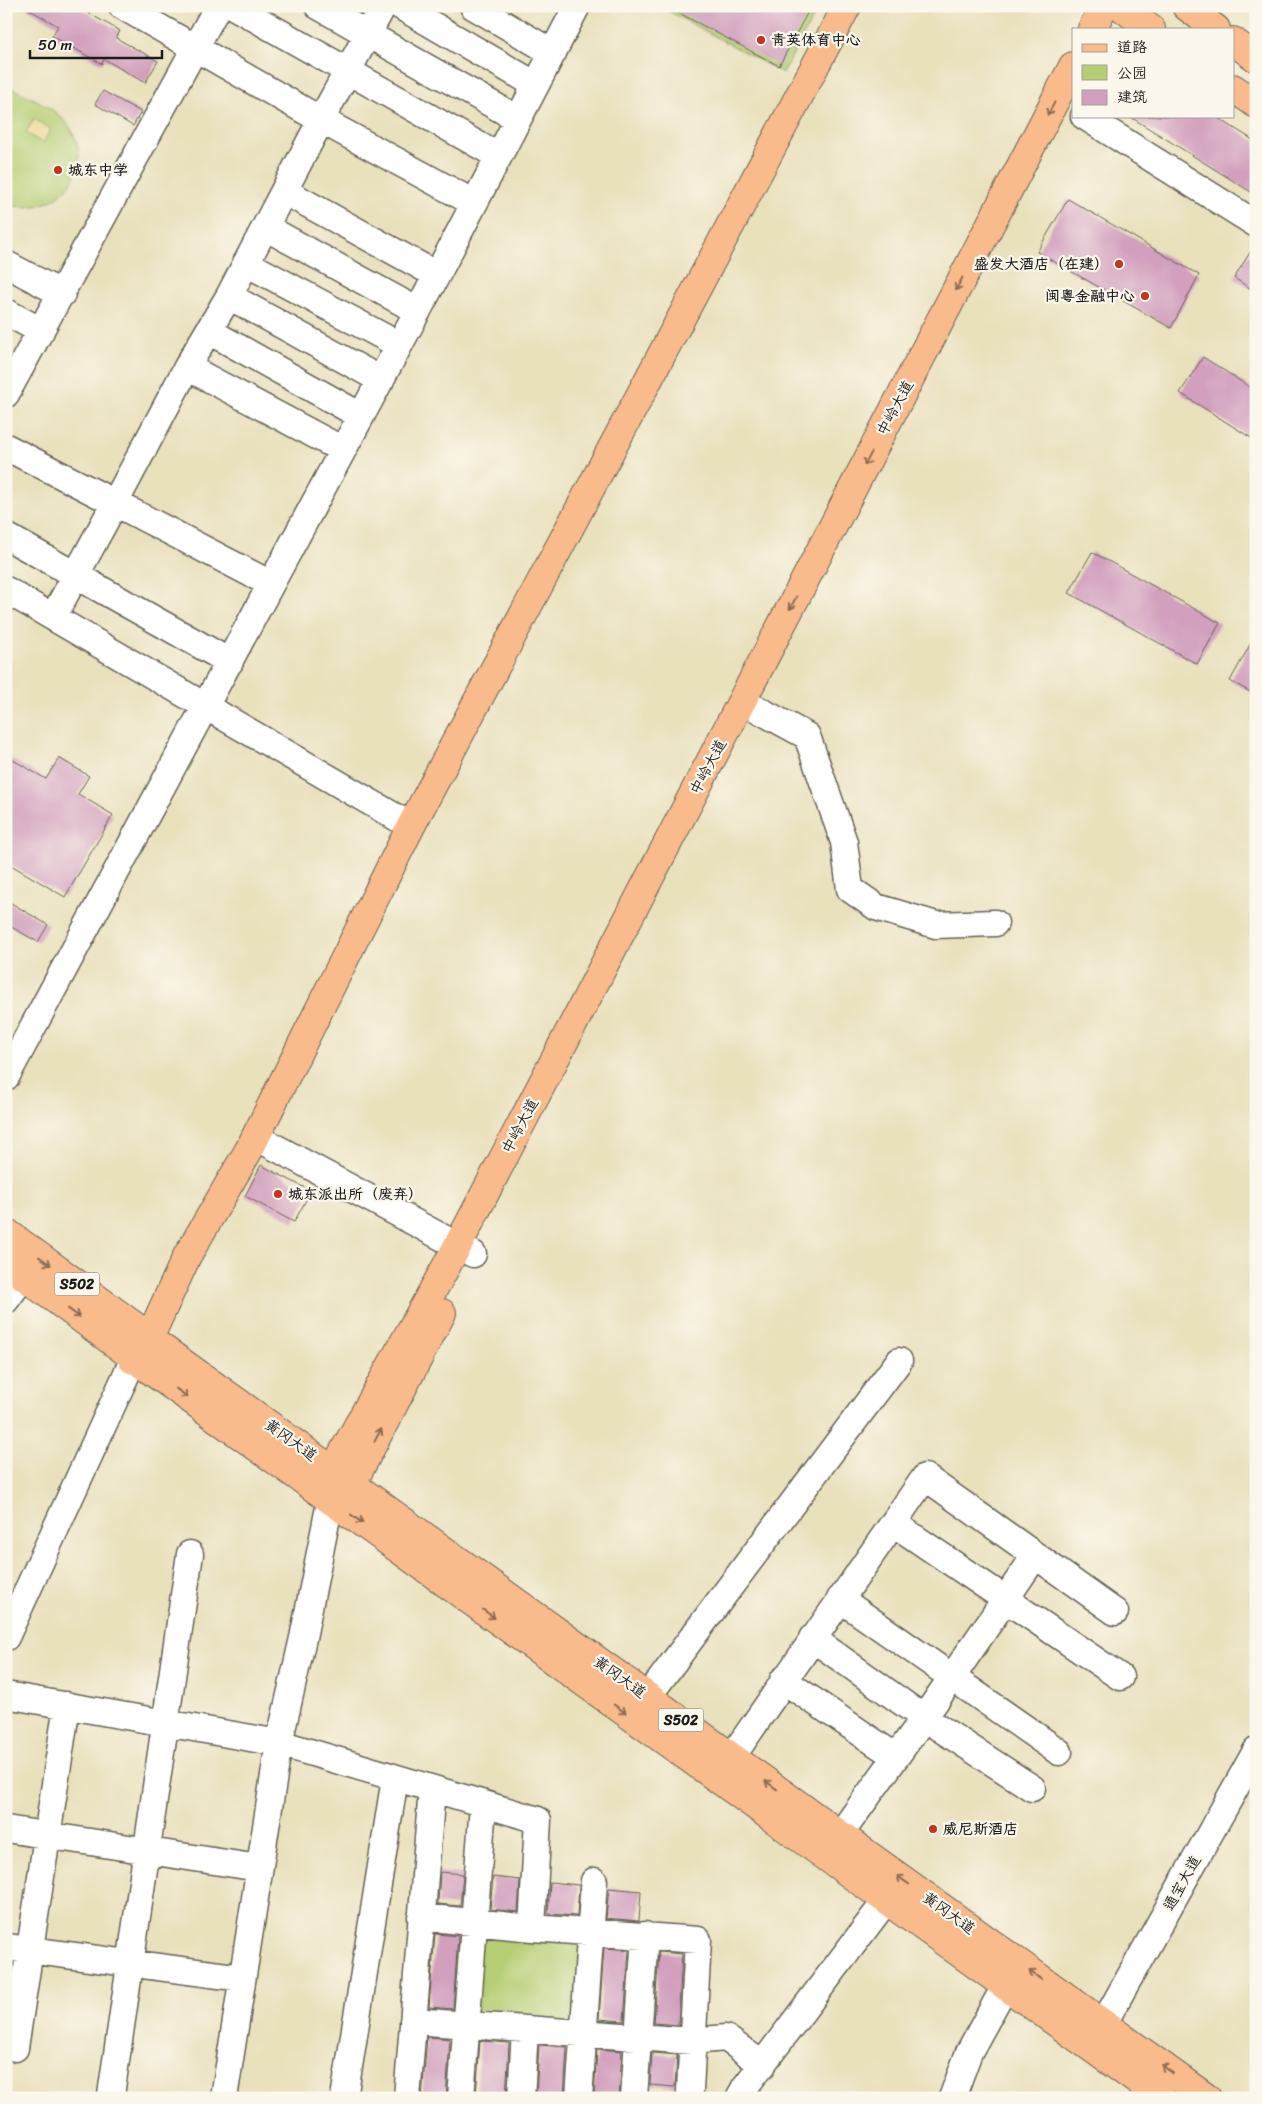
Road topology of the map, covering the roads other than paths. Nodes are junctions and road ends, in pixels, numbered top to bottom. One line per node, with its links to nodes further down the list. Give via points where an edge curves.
1 (122, 6): 12 (street)
2 (218, 6): 18 (street)
3 (233, 6): 22 (street)
4 (318, 6): 16 (street)
5 (383, 6): 16 (street)
6 (400, 6): 23 (street)
7 (473, 6): 19 (street)
8 (847, 6): 61 (main road)
9 (1186, 6): 15 (main road)
10 (569, 9): 19 (street)
11 (1117, 11): 13 (main road); 14 (main road)
12 (156, 16): 18 (street)
13 (1093, 28)
14 (1149, 28)
15 (1215, 28)
16 (367, 34): 22 (street); 28 (street)
17 (1234, 42): 20 (main road)
18 (194, 48): 29 (street); 38 (street)
19 (553, 52): 23 (street)
20 (1256, 58)
21 (1072, 68): 66 (main road, 中岭大道, one-way to 66)
22 (348, 71): 29 (street); 30 (street)
23 (536, 85): 28 (street)
24 (1234, 89): 25 (main road)
25 (1256, 104)
26 (1072, 116): 60 (main road, 中岭大道)
27 (1088, 118): 33 (street)
28 (518, 119): 30 (street)
29 (320, 120): 31 (street); 32 (street)
30 (498, 156): 32 (street)
31 (284, 191): 34 (street); 37 (street)
32 (474, 204): 37 (street)
33 (1256, 224)
34 (265, 227): 35 (street); 40 (street)
35 (246, 263): 39 (street); 44 (street)
36 (6, 264): 38 (street)
37 (437, 275): 40 (street)
38 (62, 294): 42 (street)
39 (228, 296): 43 (street); 47 (street)
40 (418, 311): 44 (street)
41 (6, 312): 42 (street)
42 (41, 331): 45 (street)
43 (209, 331): 46 (street); 49 (street)
44 (399, 345): 47 (street)
45 (13, 366): 48 (street)
46 (187, 367): 51 (street); 52 (street)
47 (381, 380): 49 (street)
48 (6, 394)
49 (361, 416): 51 (street)
50 (6, 447): 52 (street)
51 (343, 450): 55 (street)
52 (115, 503): 54 (street); 55 (street)
53 (6, 536): 54 (street)
54 (76, 575): 57 (street); 58 (street)
55 (271, 584): 58 (street)
56 (6, 590): 57 (street)
57 (53, 617): 59 (street)
58 (230, 662): 59 (street)
59 (206, 706): 61 (street); 63 (street)
60 (757, 709): 62 (street, via 808,736 844,842 850,889 876,907 936,924); 66 (main road, 中岭大道)
61 (411, 826): 64 (main road)
62 (995, 924)
63 (6, 1077)
64 (256, 1137): 66 (street); 68 (main road, via 187,1256)
65 (6, 1232): 68 (main road, 黄冈大道 / S502, one-way to 68)
66 (466, 1250): 70 (main road, 中岭大道)
67 (11, 1281): 68 (main road, 黄冈大道 / S502, one-way to 68)
68 (141, 1351): 78 (street); 134 (main road, 黄冈大道 / S502, one-way to 134); 135 (main road, 黄冈大道 / S502, one-way to 68)
69 (899, 1361): 84 (street)
70 (346, 1472)
71 (330, 1502): 89 (street, via 304,1638)
72 (893, 1523): 74 (street, via 925,1477); 75 (street); 76 (street)
73 (190, 1554): 88 (street)
74 (1035, 1556): 76 (street); 77 (street)
75 (840, 1599): 80 (street); 82 (street)
76 (1006, 1600): 81 (street); 82 (street)
77 (1115, 1612)
78 (12, 1613): 79 (street)
79 (6, 1637)
80 (812, 1638): 83 (street); 87 (street)
81 (1120, 1677)
82 (952, 1678): 87 (street); 92 (street)
83 (783, 1680): 90 (street); 93 (street)
84 (655, 1687)
85 (6, 1695): 86 (street)
86 (67, 1706): 88 (street); 100 (street)
87 (924, 1718): 93 (street); 95 (street)
88 (166, 1723): 89 (street); 101 (street)
89 (279, 1743): 94 (street); 102 (street)
90 (738, 1748)
91 (1256, 1751): 114 (street, 通宝大道)
92 (1059, 1752)
93 (896, 1757): 99 (street)
94 (395, 1778): 96 (street); 126 (street)
95 (1032, 1788)
96 (432, 1790): 97 (street); 105 (street)
97 (483, 1805): 106 (street); 107 (street, via 538,1820)
98 (6, 1829): 100 (street)
99 (844, 1829)
100 (48, 1834): 101 (street); 110 (street)
101 (147, 1850): 102 (street); 111 (street)
102 (259, 1868): 112 (street)
103 (594, 1882): 108 (street)
104 (879, 1910): 122 (street)
105 (421, 1917): 106 (street); 115 (street)
106 (474, 1922): 107 (street); 116 (street)
107 (532, 1928): 108 (street)
108 (590, 1932): 109 (street); 118 (street)
109 (645, 1935): 119 (street); 120 (street, via 698,1940)
110 (18, 1948): 111 (street); 121 (street)
111 (130, 1964): 112 (street); 124 (street)
112 (242, 1978): 125 (street)
113 (1004, 1988): 133 (street, via 969,2052)
114 (1109, 2014)
115 (413, 2021): 116 (street); 127 (street)
116 (467, 2026): 117 (street); 128 (street)
117 (525, 2030): 118 (street); 129 (street)
118 (584, 2034): 119 (street); 130 (street)
119 (637, 2038): 120 (street); 131 (street)
120 (692, 2041): 122 (street, via 726,2038); 123 (street)
121 (15, 2048)
122 (763, 2065): 132 (street)
123 (690, 2091)
124 (111, 2095)
125 (224, 2098)
126 (344, 2098)
127 (407, 2098)
128 (461, 2098)
129 (521, 2098)
130 (579, 2098)
131 (634, 2098)
132 (739, 2098)
133 (952, 2098)
134 (1161, 2098)
135 (1207, 2098)

